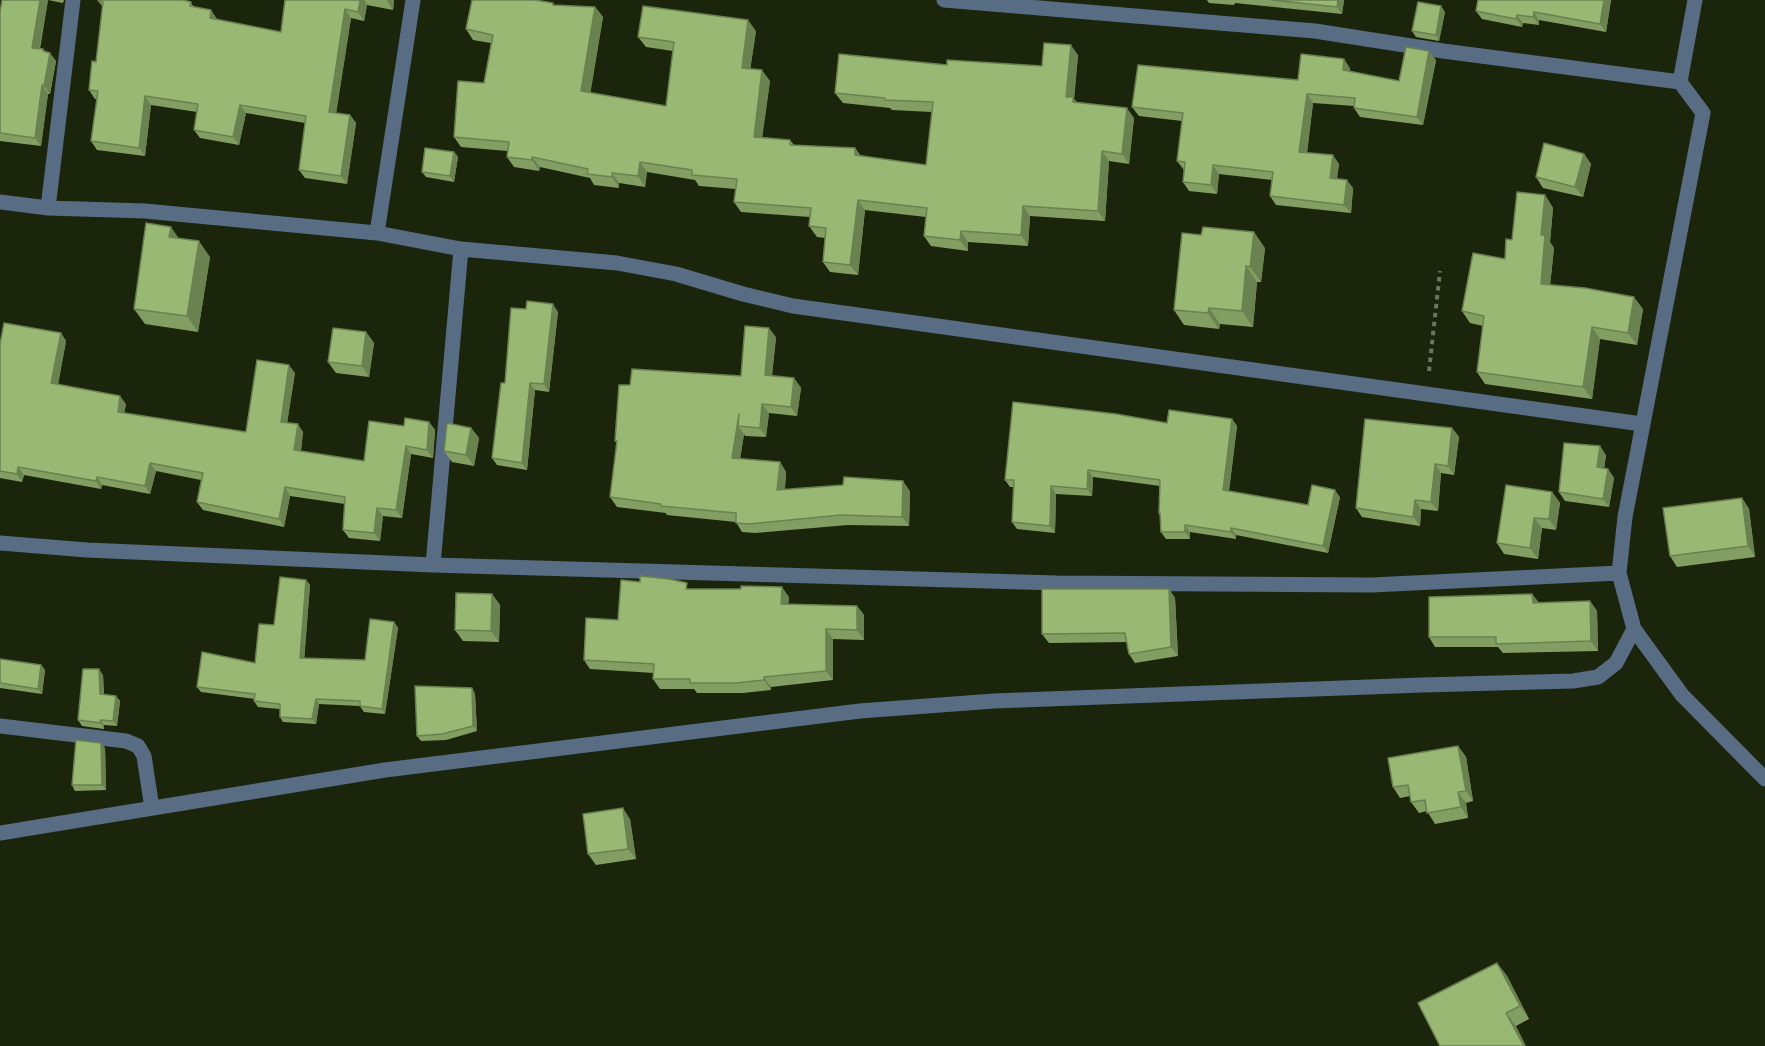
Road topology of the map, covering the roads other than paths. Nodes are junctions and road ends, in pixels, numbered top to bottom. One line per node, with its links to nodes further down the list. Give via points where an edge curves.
1 (73, 0): 7 (street)
2 (413, 0): 8 (street)
3 (944, 0): 5 (street, via 1316,31)
4 (1695, 0): 5 (street)
5 (1680, 82): 10 (street, via 1703,113)
6 (0, 202): 7 (street)
7 (48, 208): 8 (street, via 145,211)
8 (377, 233): 9 (street)
9 (461, 249): 10 (street, via 617,263 676,274 793,306); 12 (street)
10 (1642, 424): 13 (street)
11 (0, 543): 12 (street)
12 (433, 565): 13 (street, via 1207,585 1372,585)
13 (1619, 573): 14 (street)
14 (1634, 629): 16 (street, via 1682,695); 17 (street, via 1616,663 1598,677 1573,681 994,701 860,711 385,770)
15 (0, 726): 17 (street, via 126,741 138,746 144,756)
16 (1765, 779)
17 (152, 808): 18 (street)
18 (0, 833)

